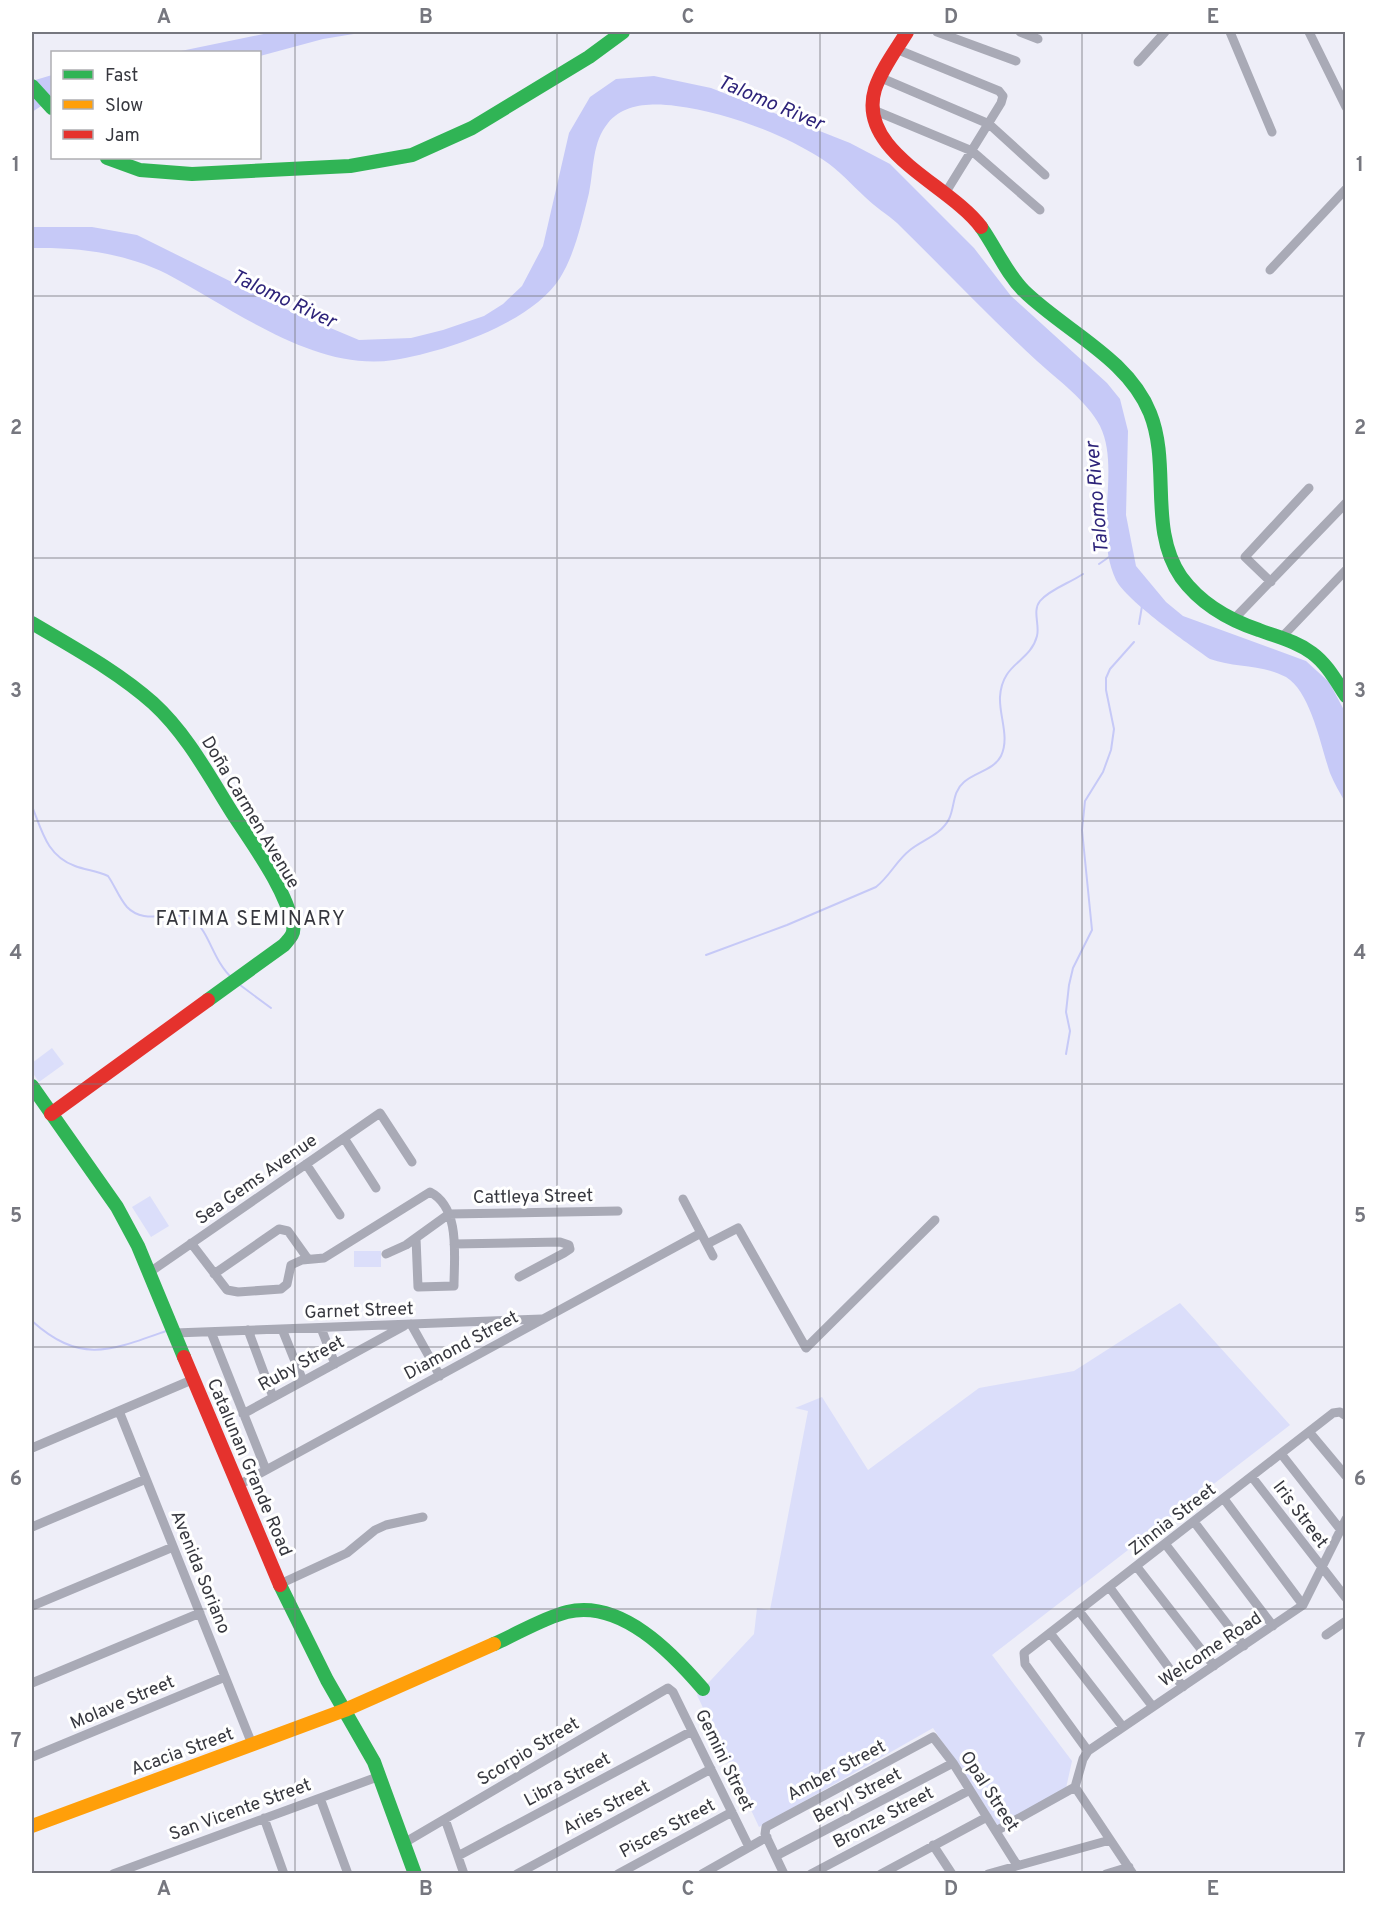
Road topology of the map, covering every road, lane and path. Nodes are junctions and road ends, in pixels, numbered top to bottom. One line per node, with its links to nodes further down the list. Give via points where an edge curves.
1 (623, 32): 20 (main road, via 461,133 412,155 341,166 198,174 151,172)
2 (907, 32): 9 (main road)
3 (937, 32): 10 (street)
4 (1020, 32): 8 (street)
5 (1165, 32): 11 (street)
6 (1230, 32): 18 (street)
7 (1309, 32): 15 (street)
8 (1038, 39)
9 (897, 49): 12 (main road); 17 (street, via 1001,93 1001,103)
10 (1017, 61)
11 (1138, 62)
12 (879, 77): 16 (main road); 17 (street)
13 (32, 86): 14 (main road)
14 (51, 107)
15 (1346, 107)
16 (871, 109): 19 (street); 23 (main road, via 878,132 890,150)
17 (988, 124): 19 (street); 21 (street)
18 (1272, 132)
19 (972, 151): 23 (street); 24 (street)
20 (110, 159)
21 (1045, 175)
22 (1346, 189): 25 (street)
23 (946, 192): 30 (main road, via 991,239 1022,289 1109,363 1142,397 1158,441 1170,556 1190,587)
24 (1040, 210)
25 (1270, 270)
26 (1309, 488): 29 (street, via 1245,557)
27 (1346, 503): 29 (street)
28 (1346, 570): 32 (street)
29 (1271, 582): 30 (street)
30 (1233, 620): 32 (main road)
31 (32, 623): 35 (main road, Doña Carmen Avenue, via 120,676 180,731 257,851 294,927 284,945)
32 (1281, 638): 33 (main road, via 1317,657)
33 (1346, 696)
34 (32, 1086): 35 (main road, Catalunan Grande Road)
35 (51, 1114): 53 (main road, Catalunan Grande Road, via 117,1208)
36 (344, 1138): 37 (street, Sea Gems Avenue, via 381,1113); 38 (street, Sea Gems Avenue); 39 (street)
37 (412, 1162)
38 (306, 1164): 43 (street); 47 (street, Sea Gems Avenue)
39 (376, 1188)
40 (683, 1199): 45 (street)
41 (618, 1211): 42 (street, Cattleya Street)
42 (449, 1214): 46 (street); 48 (street); 52 (street, via 434,1193 426,1192 324,1258)
43 (340, 1215)
44 (935, 1220): 49 (street, via 806,1348 738,1228)
45 (701, 1233): 49 (street); 56 (street, Diamond Street)
46 (416, 1239): 48 (street, via 418,1287 454,1286); 50 (street)
47 (191, 1243): 53 (street, Sea Gems Avenue); 54 (street)
48 (454, 1244): 55 (street, via 569,1245 564,1253)
49 (707, 1244): 51 (street)
50 (386, 1254)
51 (713, 1256)
52 (308, 1259): 54 (street, via 291,1265 287,1284 281,1289 233,1292); 54 (street, via 288,1230 279,1229)
53 (150, 1272): 62 (main road, Catalunan Grande Road)
54 (214, 1274)
55 (519, 1277)
56 (544, 1319): 57 (street, Garnet Street); 64 (street, Diamond Street)
57 (409, 1324): 58 (street, Garnet Street); 63 (street, Ruby Street); 64 (street)
58 (321, 1328): 59 (street, Garnet Street); 63 (street)
59 (282, 1329): 60 (street, Garnet Street); 66 (street)
60 (248, 1330): 61 (street, Garnet Street); 67 (street)
61 (211, 1332): 62 (street, Garnet Street); 69 (street)
62 (175, 1333): 65 (main road, Catalunan Grande Road)
63 (335, 1364): 66 (street, Ruby Street)
64 (440, 1376): 74 (street, Diamond Street)
65 (194, 1379): 68 (street); 78 (main road, Catalunan Grande Road)
66 (303, 1381): 67 (street, Ruby Street)
67 (273, 1397): 69 (street, Ruby Street)
68 (119, 1411): 72 (street); 77 (street, Avenida Soriano)
69 (243, 1414): 74 (street)
70 (1345, 1415): 71 (street, Zinnia Street, via 1333,1413)
71 (1310, 1433): 73 (street, Zinnia Street); 75 (street)
72 (32, 1448)
73 (1282, 1455): 76 (street, Zinnia Street); 84 (street)
74 (266, 1470): 78 (street, Diamond Street)
75 (1346, 1476)
76 (1252, 1477): 79 (street, Zinnia Street); 88 (street, Iris Street)
77 (146, 1479): 83 (street); 86 (street, Avenida Soriano)
78 (237, 1486): 89 (main road, Catalunan Grande Road)
79 (1224, 1499): 82 (street, Zinnia Street); 93 (street)
80 (423, 1517): 89 (street, via 375,1530 347,1553)
81 (1346, 1519): 84 (street, Welcome Road)
82 (1194, 1523): 85 (street, Zinnia Street); 97 (street)
83 (32, 1527)
84 (1340, 1529): 88 (street, Welcome Road)
85 (1166, 1545): 87 (street, Zinnia Street); 100 (street)
86 (173, 1547): 92 (street); 95 (street, Avenida Soriano)
87 (1137, 1567): 90 (street, Zinnia Street); 101 (street)
88 (1322, 1569): 91 (street, Iris Street); 93 (street, Welcome Road)
89 (280, 1584): 108 (main road, Catalunan Grande Road)
90 (1110, 1588): 94 (street, Zinnia Street); 104 (street)
91 (1346, 1598)
92 (32, 1605)
93 (1303, 1605): 97 (street, Welcome Road)
94 (1079, 1611): 98 (street, Zinnia Street); 107 (street)
95 (200, 1613): 102 (street, Avenida Soriano); 103 (street)
96 (1346, 1621): 99 (street)
97 (1274, 1626): 100 (street, Welcome Road)
98 (1050, 1633): 109 (street); 113 (street, Zinnia Street, via 1022,1658)
99 (1326, 1635)
100 (1244, 1646): 101 (street, Welcome Road)
101 (1214, 1666): 104 (street, Welcome Road)
102 (225, 1677): 112 (street, Avenida Soriano); 114 (street, Molave Street)
103 (32, 1683)
104 (1184, 1687): 107 (street, Welcome Road)
105 (668, 1688): 110 (street, Gemini Street); 124 (street, Scorpio Street)
106 (703, 1689): 108 (main road, Acacia Street, via 681,1662 650,1638 608,1613 586,1610 554,1617)
107 (1153, 1707): 109 (street, Welcome Road)
108 (345, 1710): 112 (main road, Acacia Street); 117 (main road, Catalunan Grande Road)
109 (1123, 1727): 113 (street, Welcome Road)
110 (692, 1731): 116 (street, Gemini Street); 132 (street, Libra Street)
111 (933, 1737): 115 (street, Opal Street); 127 (street, Amber Street, via 768,1826)
112 (252, 1744): 125 (main road, Acacia Street)
113 (1088, 1750): 118 (street)
114 (32, 1757)
115 (953, 1763): 119 (street, Opal Street); 133 (street, Beryl Street)
116 (711, 1768): 121 (street, Gemini Street); 141 (street, Aries Street)
117 (380, 1776): 120 (street, San Vicente Street); 129 (main road, Catalunan Grande Road)
118 (1075, 1787): 126 (street); 128 (street)
119 (970, 1790): 122 (street, Opal Street); 145 (street, Bronze Street)
120 (320, 1798): 123 (street, San Vicente Street); 138 (street)
121 (732, 1812): 131 (street, Gemini Street); 142 (street, Pisces Street)
122 (987, 1817): 126 (street, Opal Street); 130 (street)
123 (264, 1818): 136 (street); 137 (street, San Vicente Street)
124 (445, 1819): 129 (street, Scorpio Street); 132 (street)
125 (32, 1826)
126 (996, 1831): 134 (street, Opal Street)
127 (767, 1837): 131 (street, Amber Street); 133 (street)
128 (1110, 1840): 134 (street); 135 (street)
129 (404, 1843): 139 (main road, Catalunan Grande Road)
130 (933, 1845): 146 (street); 147 (street)
131 (749, 1847): 143 (street, Amber Street)
132 (458, 1856): 140 (street)
133 (776, 1856): 144 (street)
134 (1017, 1865): 148 (street)
135 (1131, 1870): 149 (street)
136 (284, 1873)
137 (112, 1874)
138 (348, 1874)
139 (415, 1874)
140 (464, 1874)
141 (517, 1874)
142 (618, 1874)
143 (702, 1874)
144 (784, 1874)
145 (811, 1874)
146 (881, 1874)
147 (952, 1874)
148 (988, 1874)
149 (1106, 1874)

